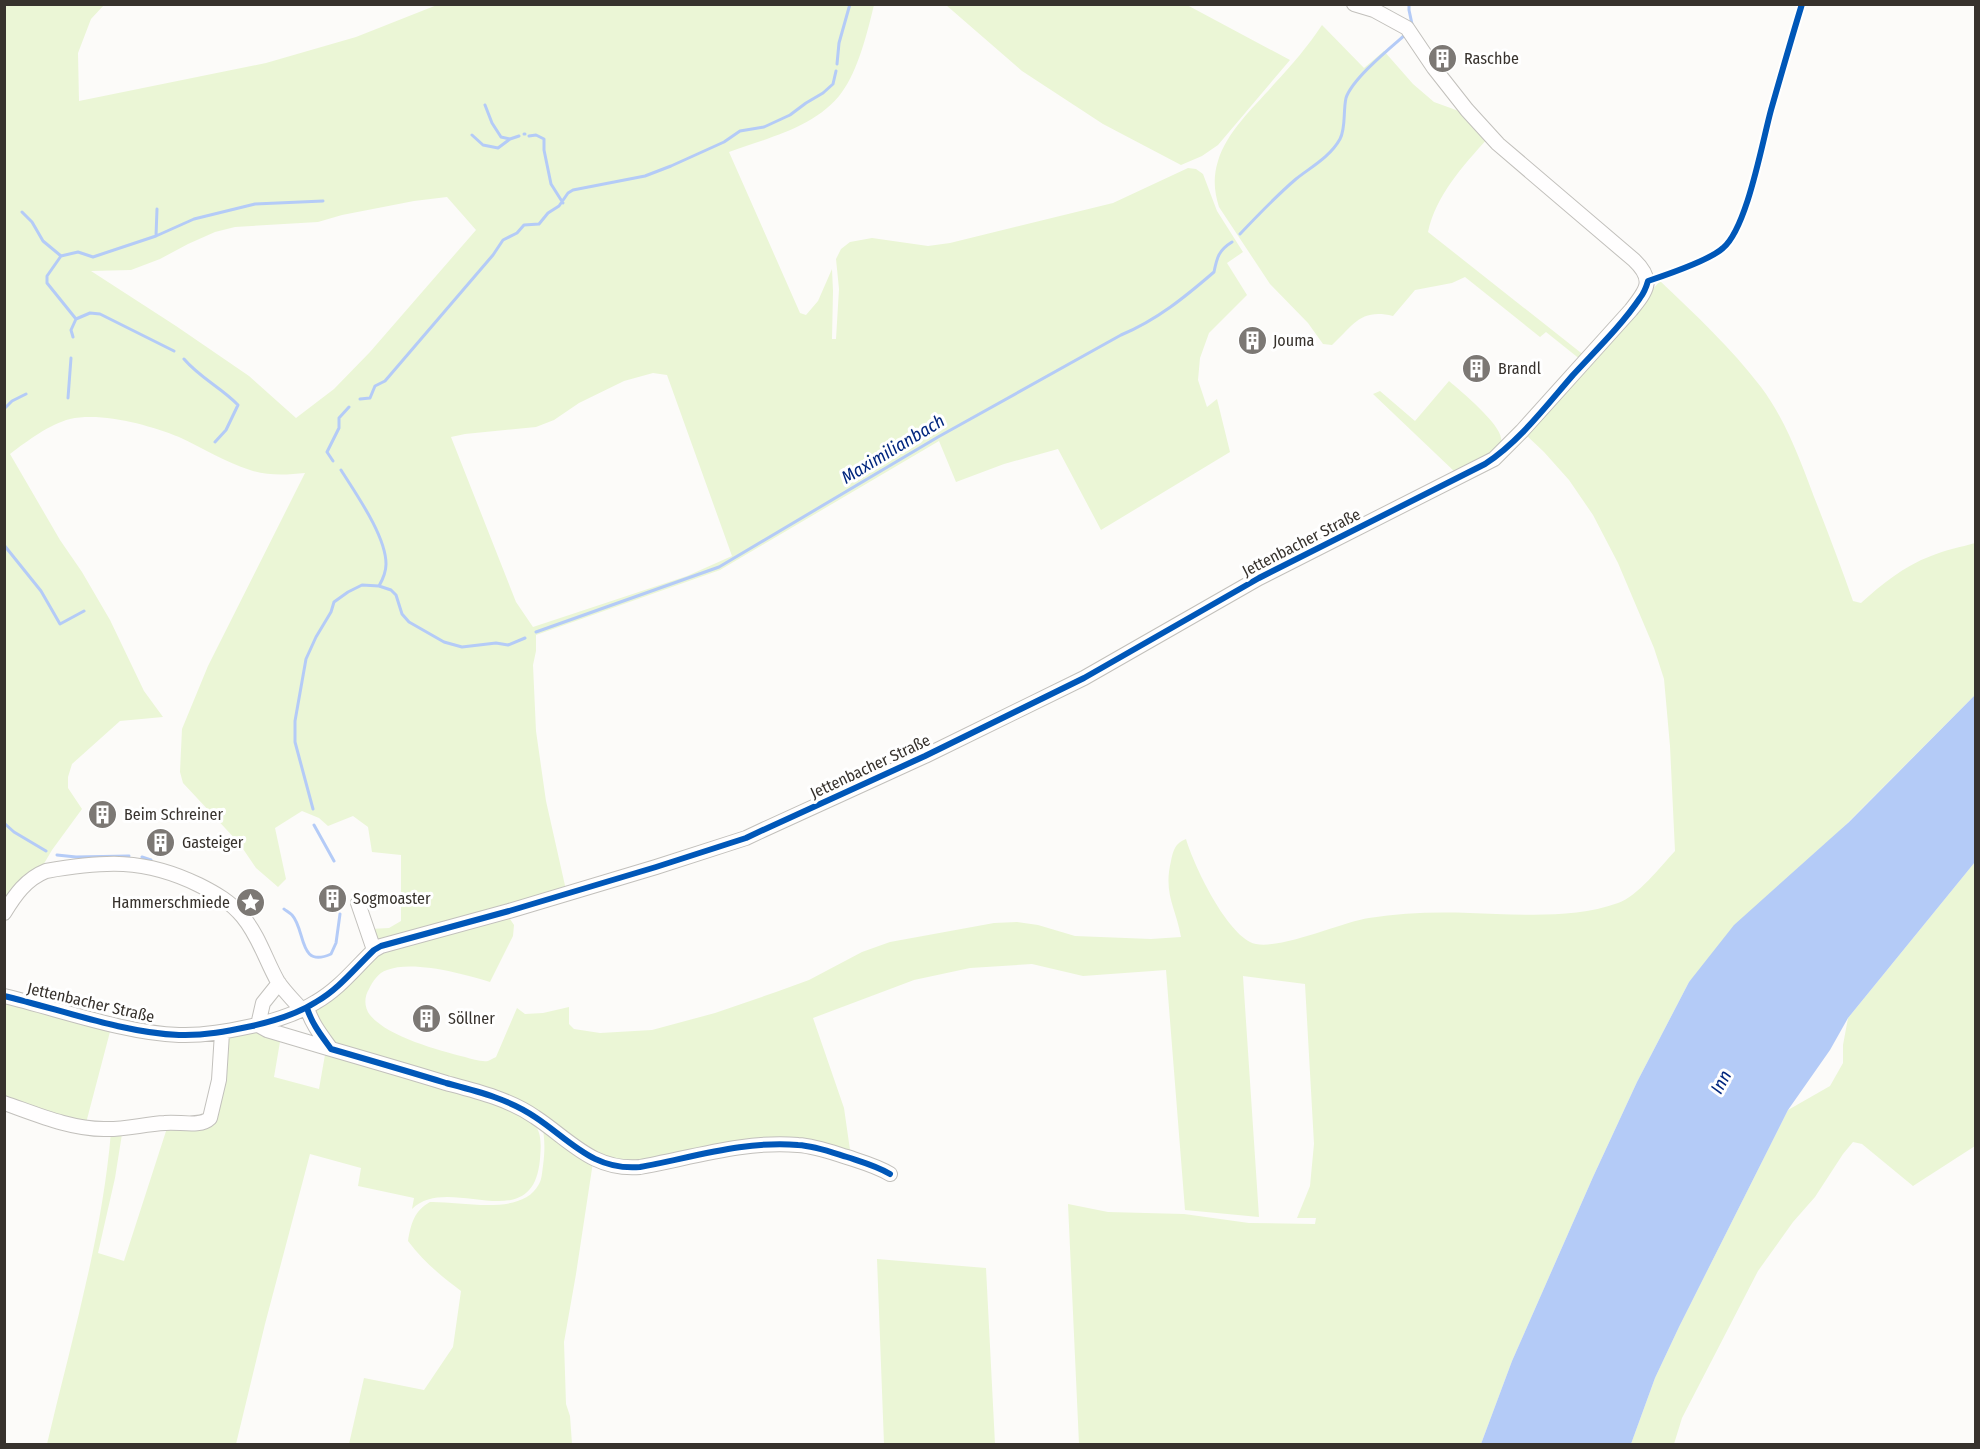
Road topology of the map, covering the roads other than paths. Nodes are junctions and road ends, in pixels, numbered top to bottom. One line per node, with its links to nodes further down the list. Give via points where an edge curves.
1 (1354, 4): 4 (street, Jettenbacher Straße, via 1407,28 1467,110 1498,144 1634,260 1648,281 1631,310 1494,459 1259,578 1084,678 746,838)
2 (358, 903): 4 (street)
3 (4, 913): 5 (street, via 37,874 102,864 145,865 182,877 234,907 250,927)
4 (374, 950): 7 (street, Jettenbacher Straße, via 333,991)
5 (279, 983): 7 (street); 8 (street, via 263,1004)
6 (4, 996): 9 (street, Jettenbacher Straße, via 127,1028 178,1035)
7 (304, 1009): 8 (street, Jettenbacher Straße); 10 (street)
8 (258, 1025): 9 (street, Jettenbacher Straße); 10 (street)
9 (222, 1032): 11 (street, via 217,1090 210,1118 202,1123 165,1122 106,1130 61,1122)
10 (331, 1049): 12 (street, via 511,1104 594,1159 615,1166 640,1167 706,1152 798,1144 874,1165)
11 (4, 1103)
12 (890, 1174)

